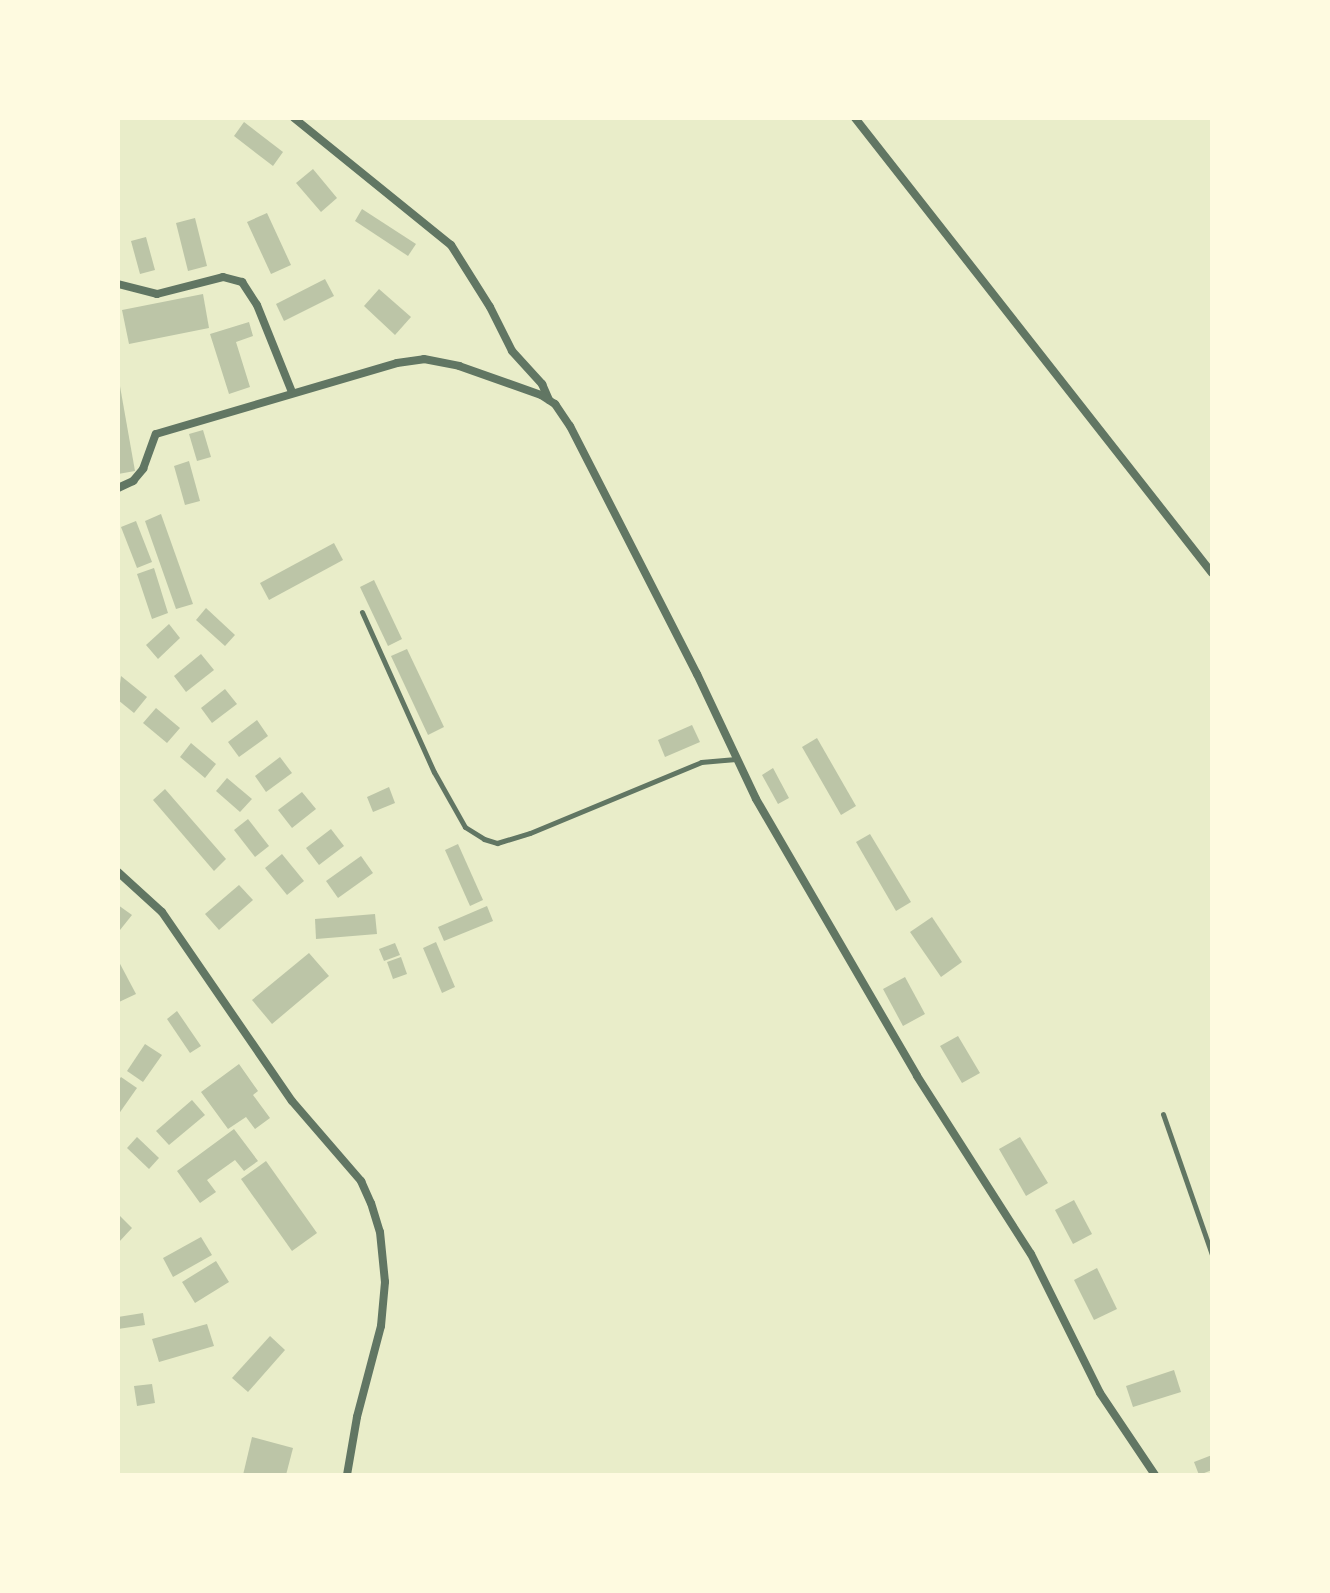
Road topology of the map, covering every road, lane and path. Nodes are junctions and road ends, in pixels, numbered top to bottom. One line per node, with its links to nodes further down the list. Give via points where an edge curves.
1 (294, 118): 5 (street, via 451,245 512,351 542,384)
2 (855, 118): 7 (street)
3 (118, 284): 4 (street, via 157,294 223,277 242,282 257,305)
4 (292, 392): 5 (street, via 424,359 459,366); 6 (street, via 156,434 143,469)
5 (549, 400): 9 (street, via 570,426)
6 (118, 488)
7 (1212, 573)
8 (362, 612): 9 (lane, via 434,772 465,827 484,839 497,843 530,833 701,762)
9 (736, 759): 14 (street, via 917,1076 1031,1254 1100,1393)
10 (118, 872): 13 (street, via 162,912 283,1089 361,1181 371,1203 385,1282 381,1326)
11 (1163, 1114): 12 (lane)
12 (1212, 1255)
13 (347, 1475)
14 (1155, 1475)

